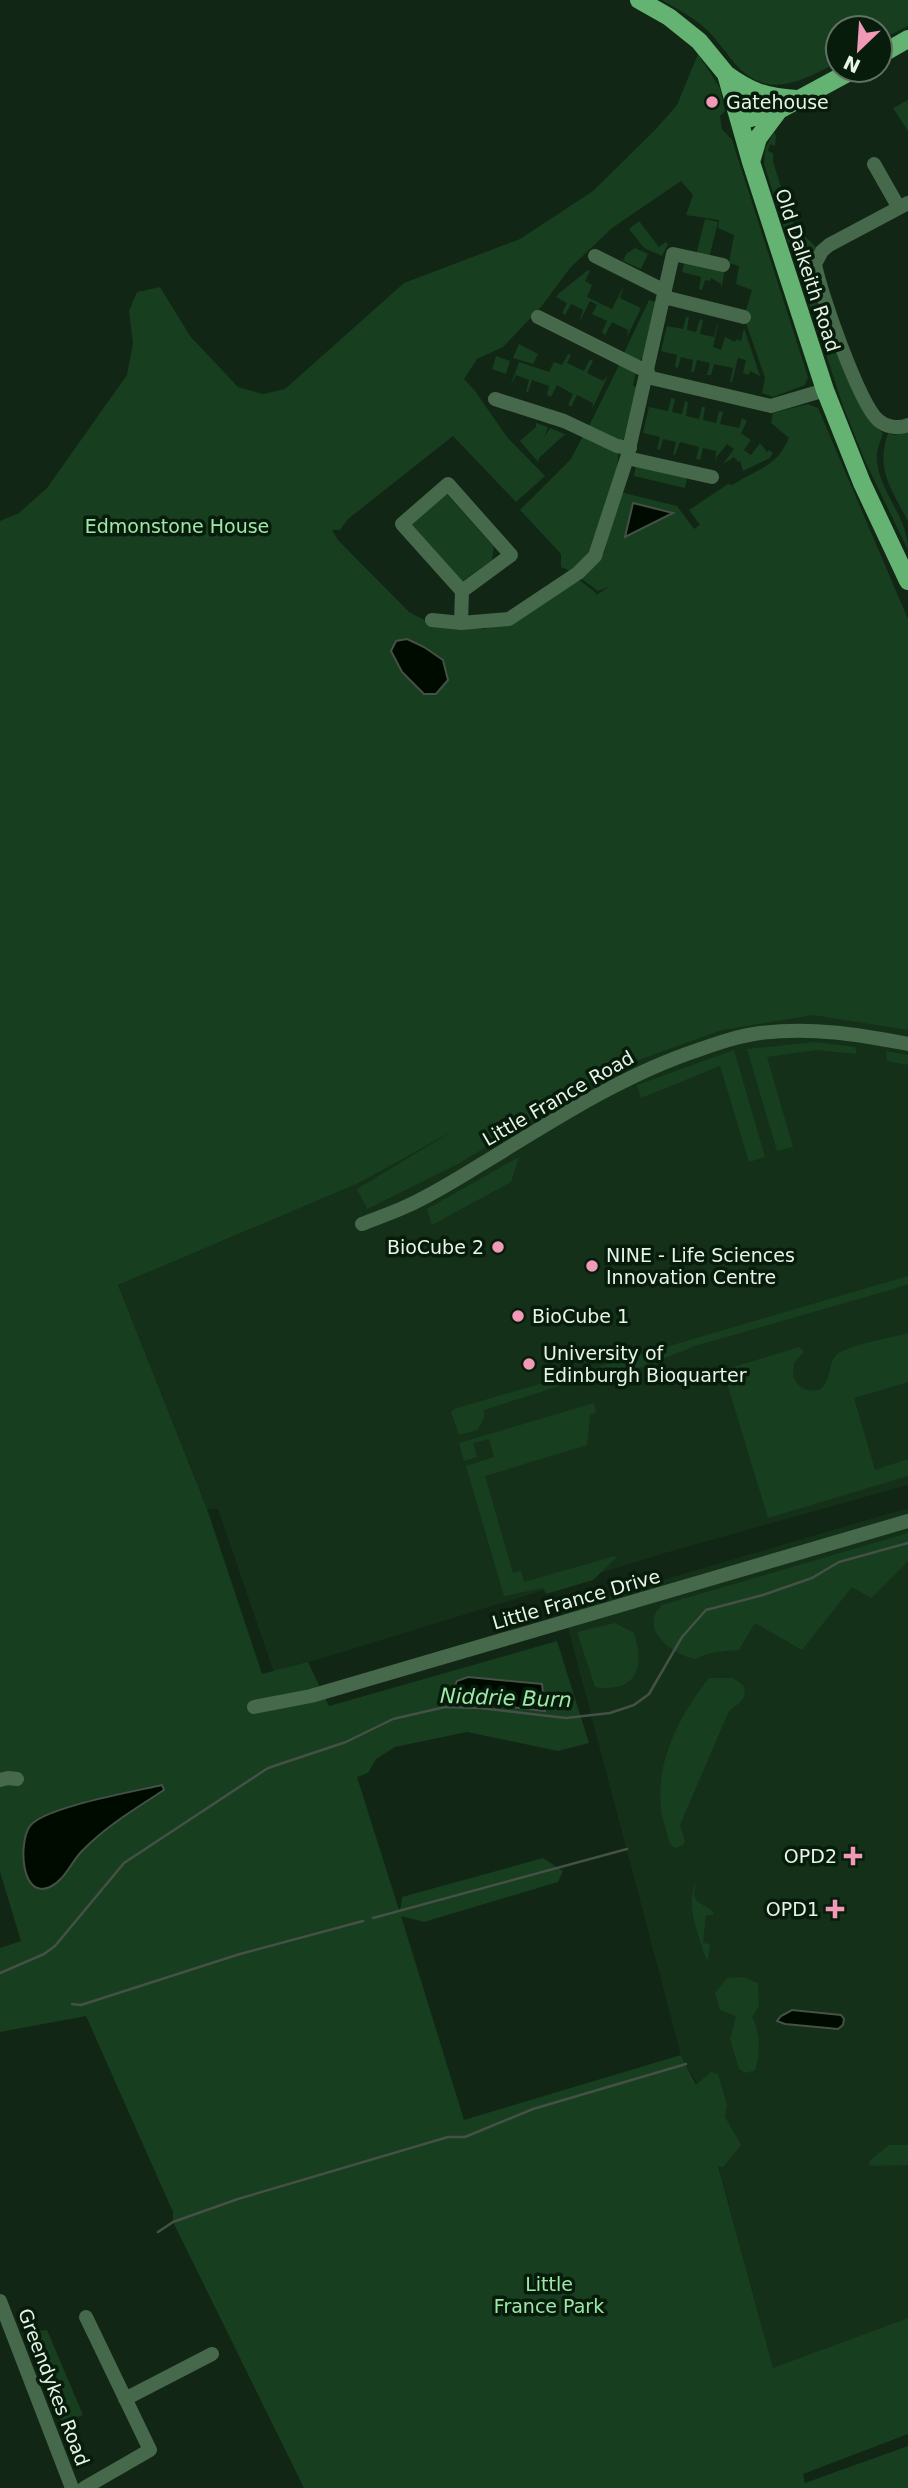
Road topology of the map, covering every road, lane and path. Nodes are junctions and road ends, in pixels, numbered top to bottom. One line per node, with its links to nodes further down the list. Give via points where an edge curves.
1 (639, 0): 2 (main road, Old Dalkeith Road, via 699,41)
2 (726, 74): 4 (main road, via 756,93); 6 (main road, Old Dalkeith Road)
3 (827, 84): 4 (main road)
4 (800, 99): 5 (main road)
5 (779, 110): 6 (main road); 7 (main road, via 758,138)
6 (740, 121): 7 (main road, Old Dalkeith Road)
7 (751, 162): 16 (main road, Old Dalkeith Road)
8 (874, 164): 9 (street)
9 (903, 206): 18 (street, Old Dalkeith Road, via 829,245 815,264 855,379 874,416 895,428)
10 (595, 256): 12 (street)
11 (723, 265): 12 (street, via 673,254)
12 (665, 294): 14 (street); 15 (street)
13 (538, 317): 15 (street)
14 (744, 317)
15 (647, 374): 16 (street, via 771,406); 19 (street)
16 (825, 390): 21 (main road, Old Dalkeith Road)
17 (495, 398): 19 (street, via 564,421)
18 (908, 425)
19 (628, 453): 20 (street); 24 (street, via 600,545 587,565 509,619)
20 (712, 477)
21 (908, 581)
22 (462, 590): 22 (street, via 511,555 448,484 402,524); 24 (street)
23 (432, 620): 24 (street)
24 (461, 622)
25 (908, 1044): 26 (street, Little France Road, via 842,1031 805,1030 758,1033 674,1058 598,1093 408,1206)
26 (362, 1224)
27 (908, 1521): 28 (street, Little France Drive, via 311,1696)
28 (254, 1707)
29 (17, 1779): 30 (street)
30 (0, 1780)
31 (0, 2301): 35 (street, Greendykes Road)
32 (86, 2317): 34 (street)
33 (212, 2354): 34 (street)
34 (125, 2399): 36 (street, via 150,2450)
35 (72, 2488)
36 (84, 2488)

